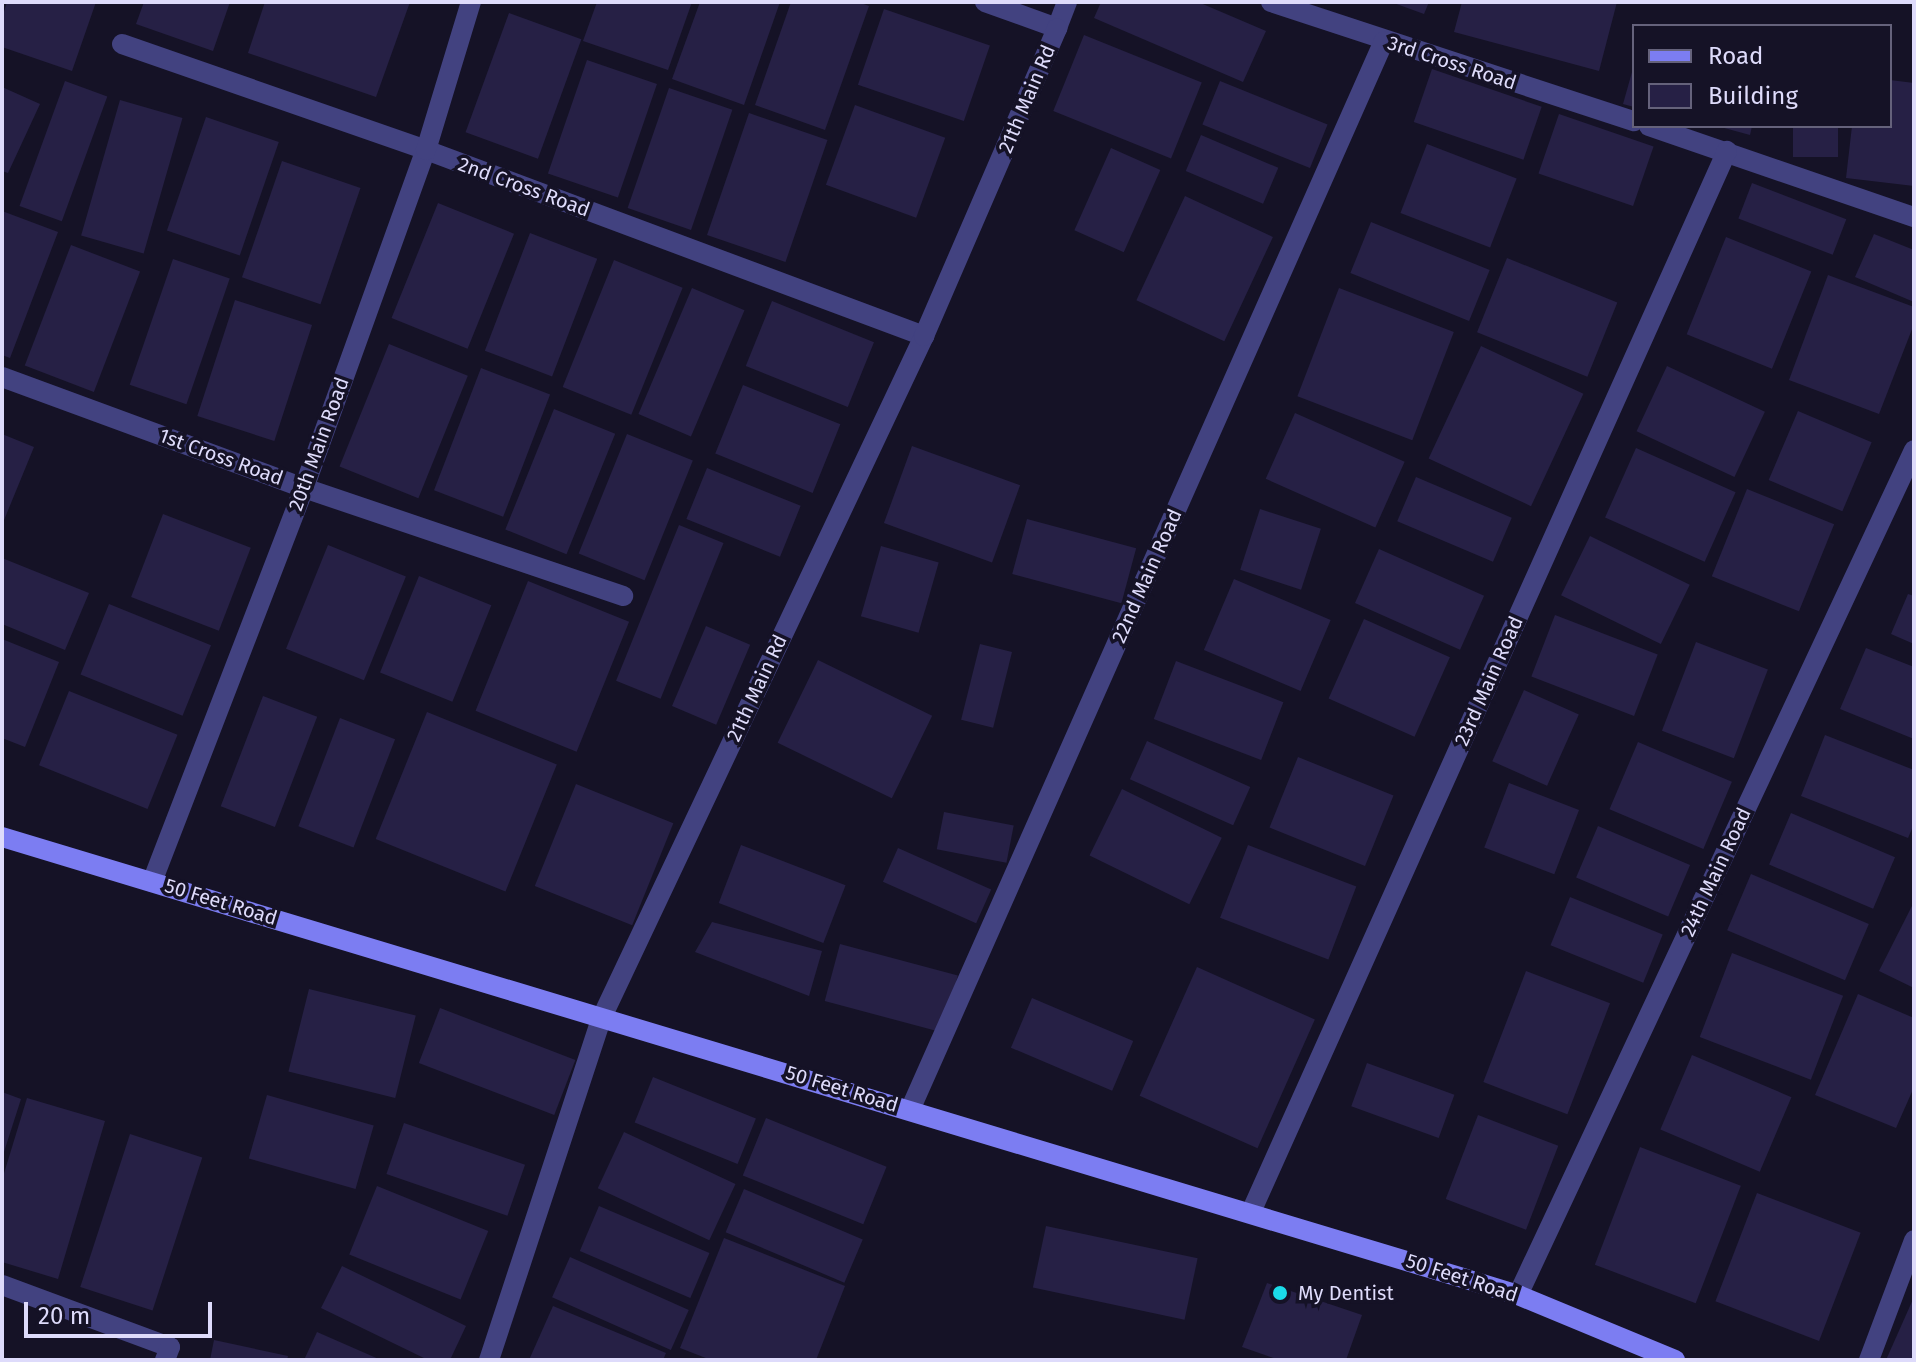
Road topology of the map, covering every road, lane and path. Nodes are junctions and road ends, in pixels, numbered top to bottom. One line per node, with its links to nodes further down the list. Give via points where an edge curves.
1 (471, 2): 10 (street, 20th Main Road)
2 (985, 2): 5 (street)
3 (1067, 2): 5 (street)
4 (1271, 2): 6 (street, 3rd Cross Road)
5 (1057, 28): 13 (street, 21th Main Rd)
6 (1384, 41): 8 (street, 3rd Cross Road); 21 (street, 22nd Main Road)
7 (122, 44): 10 (street, 2nd Cross Road)
8 (1632, 120)
9 (1655, 128): 11 (street)
10 (426, 150): 13 (street, 2nd Cross Road); 16 (street, 20th Main Road)
11 (1727, 151): 12 (street); 22 (street, 23rd Main Road)
12 (1914, 217)
13 (924, 336): 20 (street, 21th Main Rd)
14 (2, 377): 16 (street, 1st Cross Road)
15 (1914, 450): 25 (street, 24th Main Road)
16 (304, 488): 17 (street, 1st Cross Road); 19 (street, 20th Main Road)
17 (623, 596)
18 (2, 837): 19 (main road, 50 Feet Road)
19 (152, 882): 20 (main road, 50 Feet Road)
20 (602, 1017): 21 (main road, 50 Feet Road); 27 (street, 21th Main Rd)
21 (910, 1110): 22 (main road, 50 Feet Road)
22 (1251, 1212): 25 (main road, 50 Feet Road)
23 (1914, 1240): 29 (street)
24 (2, 1285): 26 (street, via 170,1347)
25 (1518, 1295): 28 (main road, 50 Feet Road)
26 (165, 1360)
27 (489, 1360)
28 (1675, 1360)
29 (1869, 1360)

